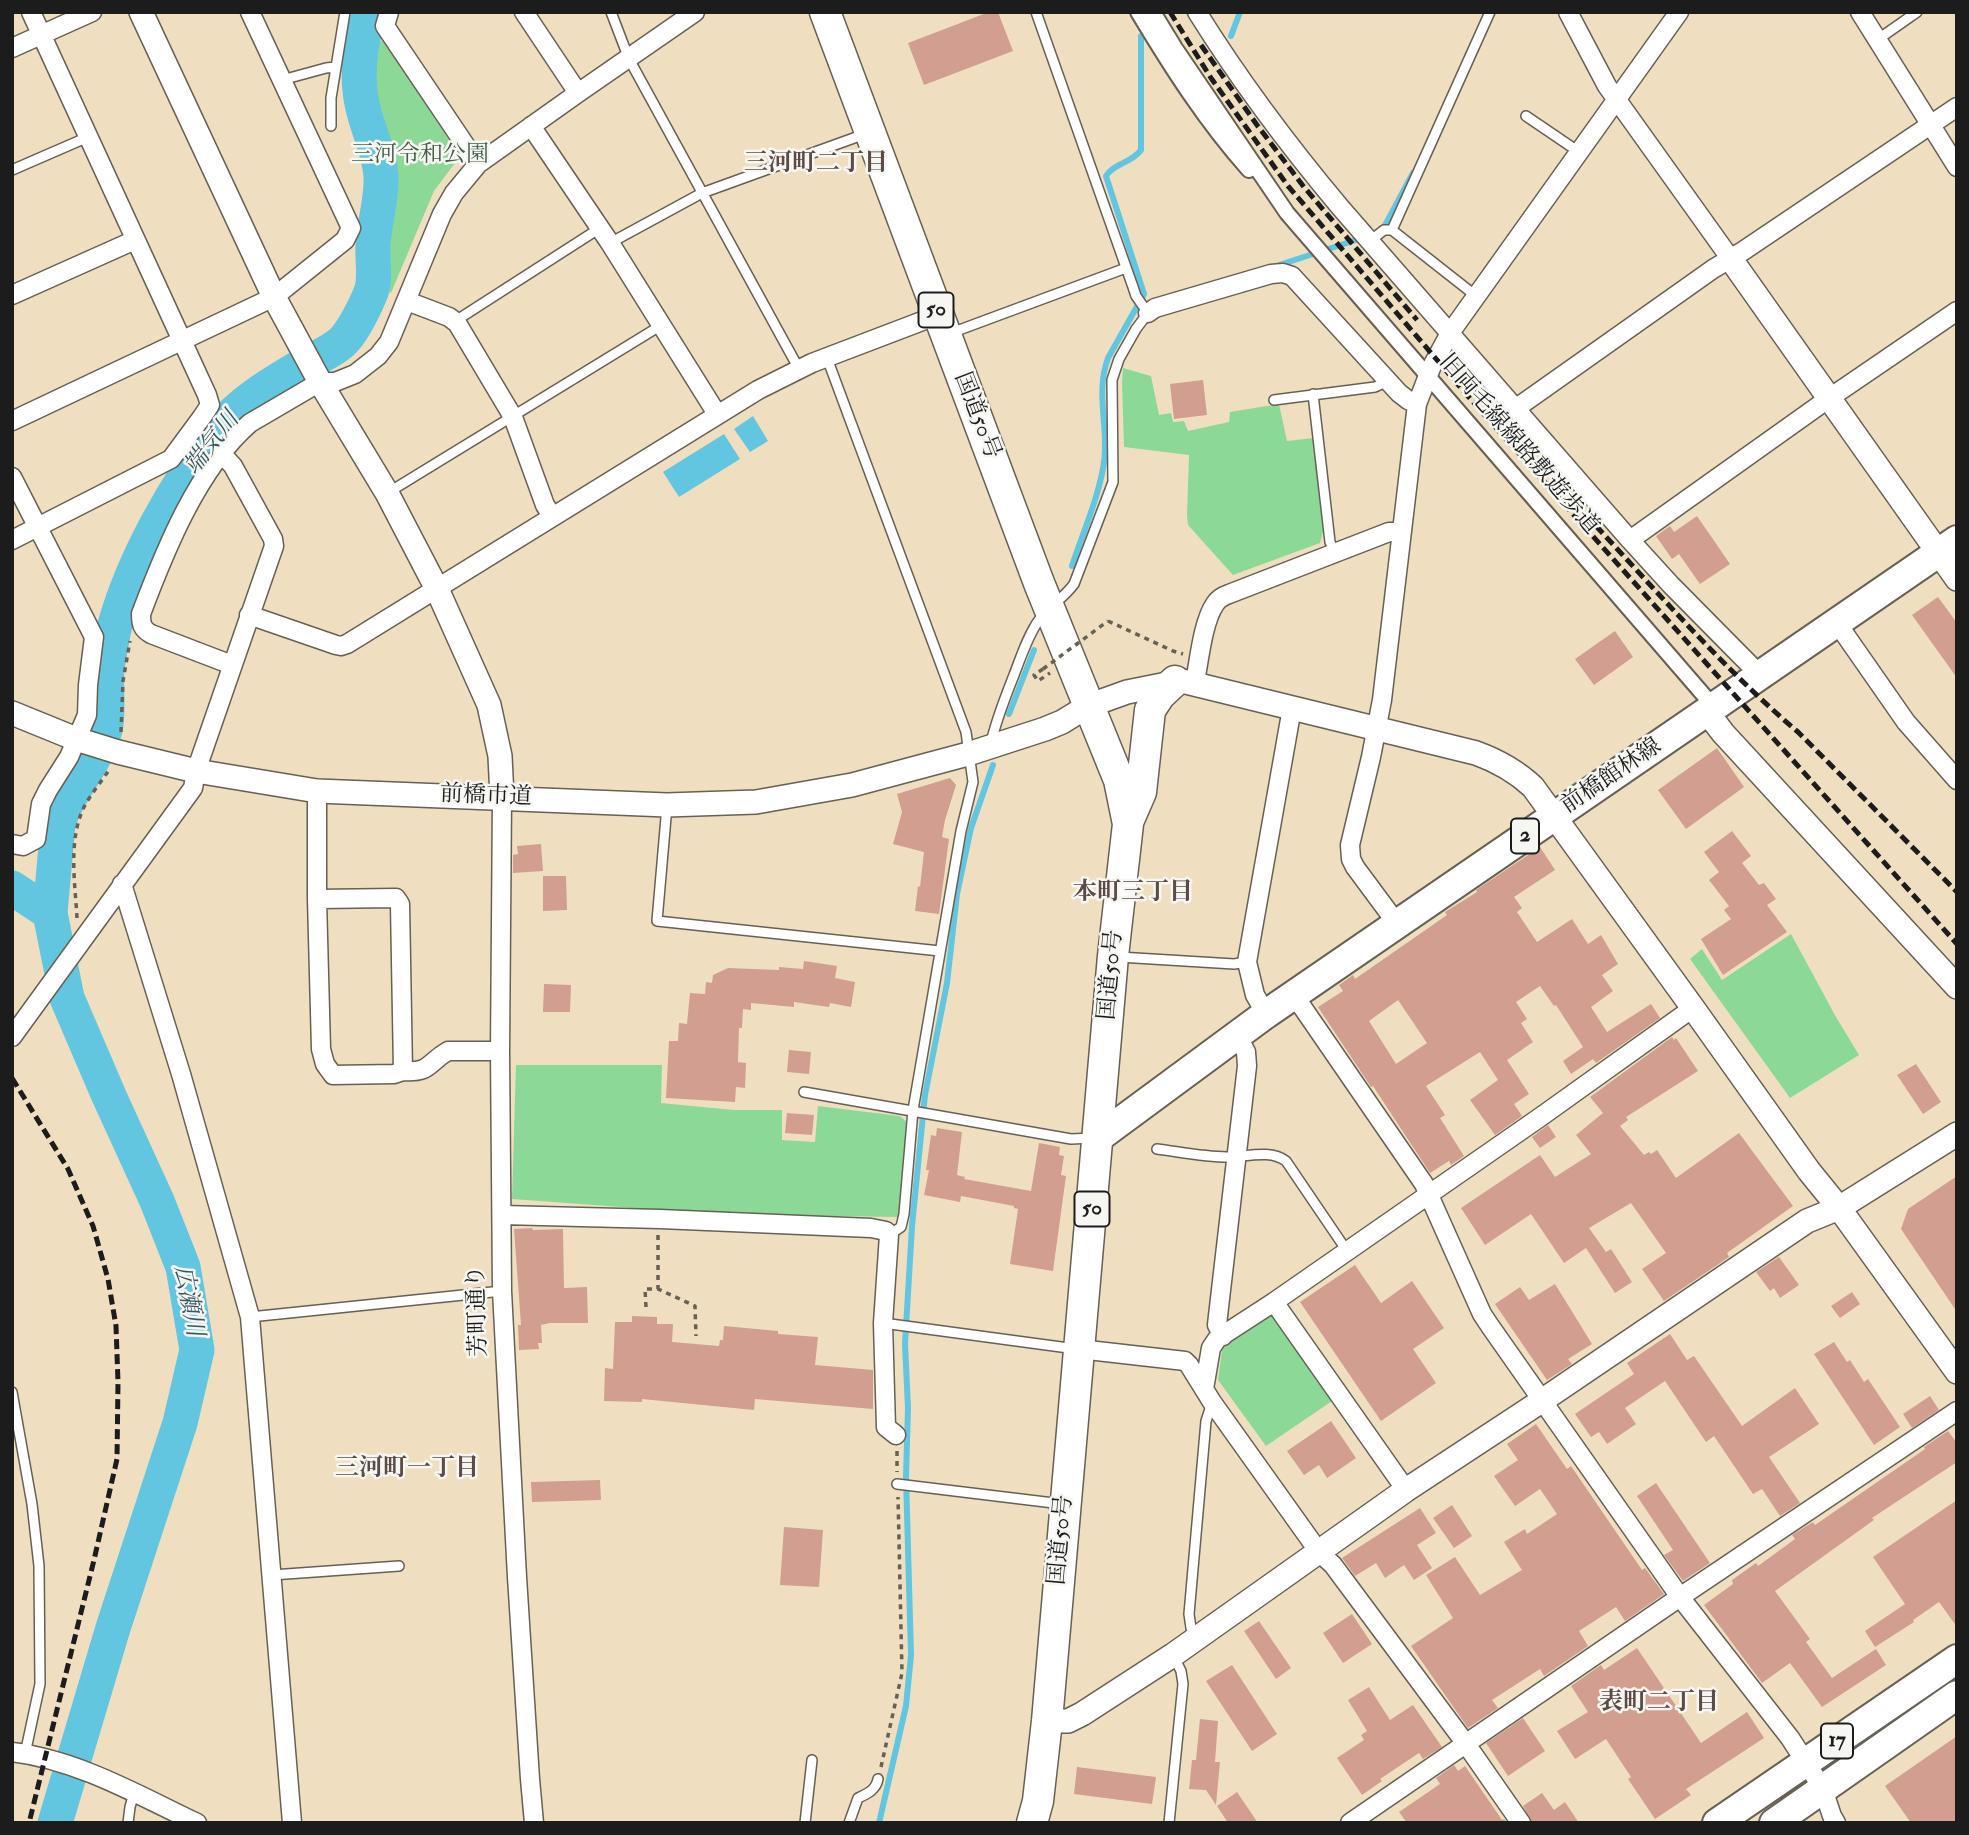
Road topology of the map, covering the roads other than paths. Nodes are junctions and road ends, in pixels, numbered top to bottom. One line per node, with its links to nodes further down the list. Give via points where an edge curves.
1 (31, 12): 20 (street)
2 (92, 12): 20 (street)
3 (141, 12): 49 (street)
4 (250, 12): 25 (street)
5 (345, 12): 24 (lane)
6 (388, 12): 36 (street, via 385,26)
7 (524, 12): 26 (street)
8 (611, 12): 23 (lane)
9 (695, 12): 23 (street)
10 (825, 12): 33 (highway, 国道50号 / 50)
11 (1036, 12): 46 (lane)
12 (1138, 12): 40 (street, 旧両毛線線路敷遊歩道, via 1172,70 1228,147)
13 (1153, 12): 40 (street, 旧両毛線線路敷遊歩道)
14 (1196, 12): 44 (street, via 1290,145)
15 (1490, 12): 41 (lane)
16 (1568, 12): 27 (street)
17 (1679, 12): 27 (street)
18 (1860, 12): 21 (street)
19 (1917, 12): 21 (lane)
20 (42, 34): 22 (street); 34 (street)
21 (1877, 40): 30 (street)
22 (12, 48)
23 (629, 59): 26 (street); 39 (lane)
24 (336, 66): 25 (lane); 31 (lane)
25 (282, 80): 49 (street, via 351,228 345,240)
26 (578, 93): 32 (street)
27 (1616, 99): 35 (street); 45 (street)
28 (1957, 107): 30 (street)
29 (1526, 116): 35 (lane)
30 (1931, 125): 37 (street); 45 (street)
31 (331, 126)
32 (531, 127): 36 (street); 42 (street)
33 (869, 132): 39 (lane); 54 (highway, 国道50号 / 50)
34 (88, 137): 38 (lane); 43 (street)
35 (1579, 152): 48 (street)
36 (478, 164): 50 (street, via 442,214)
37 (1957, 167)
38 (12, 170)
39 (702, 193): 42 (lane); 59 (lane)
40 (1287, 213): 60 (street, 旧両毛線線路敷遊歩道)
41 (1392, 230): 44 (lane, via 1384,230); 48 (lane)
42 (605, 236): 53 (lane); 55 (street)
43 (135, 240): 47 (street); 57 (street)
44 (1370, 241): 56 (street)
45 (1730, 258): 64 (street); 67 (street)
46 (1126, 268): 52 (lane); 54 (lane)
47 (12, 295)
48 (1476, 296): 56 (street)
49 (274, 297): 57 (street); 61 (street)
50 (407, 301): 53 (street); 61 (street, via 378,356 355,374 335,382)
51 (1957, 311): 64 (street)
52 (1148, 313): 62 (street, via 1283,273 1292,276); 83 (lane, via 1119,359 1112,380 1113,481 1074,584)
53 (457, 323): 69 (street)
54 (942, 325): 58 (street); 83 (highway, 国道50号 / 50)
55 (660, 326): 68 (street); 69 (lane)
56 (1450, 333): 60 (street); 67 (street)
57 (181, 340): 70 (street); 75 (street, via 210,405 172,459)
58 (827, 358): 59 (street); 95 (lane, via 966,732)
59 (799, 369): 68 (street)
60 (1427, 376): 66 (street); 91 (street, 旧両毛線線路敷遊歩道)
61 (318, 378): 71 (street, via 250,423); 73 (street)
62 (1388, 381): 63 (lane, via 1376,387); 66 (street)
63 (1313, 394): 65 (lane); 80 (lane)
64 (1828, 399): 78 (street); 79 (street)
65 (1274, 400)
66 (1417, 404): 76 (street)
67 (1515, 409): 78 (street)
68 (717, 414): 74 (street)
69 (513, 417): 73 (lane); 74 (street)
70 (12, 421)
71 (222, 454): 84 (street, via 274,539); 86 (street, via 188,505 162,559 141,624 151,634)
72 (12, 477): 75 (street)
73 (387, 493): 82 (street)
74 (552, 516): 82 (street)
75 (38, 527): 77 (street); 94 (street, via 93,637 87,715)
76 (1402, 532): 80 (street, via 1389,532); 93 (street)
77 (12, 540)
78 (1630, 540): 87 (street)
79 (1947, 547): 81 (street); 85 (main road, 前橋館林線 / 2)
80 (1335, 553): 88 (street, via 1217,601 1200,657)
81 (1957, 579)
82 (437, 589): 84 (street, via 341,646); 99 (street, via 489,705 500,756)
83 (1049, 607): 89 (highway, 国道50号 / 50); 95 (lane, via 1037,622 995,725)
84 (249, 615): 86 (street)
85 (1837, 623): 87 (main road, 前橋館林線 / 2); 97 (street, via 1906,722)
86 (232, 665): 96 (street)
87 (1760, 675): 91 (main road, 前橋館林線 / 2)
88 (1185, 682): 89 (street, 前橋市道, via 1127,692); 90 (street); 102 (highway, via 1160,695 1150,710 1141,792)
89 (1088, 706): 95 (street, 前橋市道, via 1054,726); 102 (highway, 国道50号 / 50, via 1119,780)
90 (1292, 708): 93 (street); 109 (street)
91 (1710, 710): 101 (main road, 前橋館林線 / 2); 110 (street, via 1723,733)
92 (12, 713): 94 (street, 前橋市道)
93 (1377, 728): 101 (street, via 1492,758 1533,788); 106 (street, via 1350,852 1355,867)
94 (76, 739): 96 (street, 前橋市道); 103 (street, via 41,804 36,839 23,846)
95 (979, 750): 100 (street, 前橋市道, via 852,785 756,802); 107 (lane)
96 (196, 771): 98 (street, 前橋市道); 104 (street, via 193,788)
97 (1957, 780)
98 (317, 791): 99 (street, 前橋市道); 105 (street)
99 (502, 797): 100 (street, 前橋市道); 116 (street, 芳町通り)
100 (667, 804): 107 (lane, via 657,922)
101 (1554, 817): 106 (main road, 前橋館林線 / 2); 112 (street)
102 (1128, 824): 108 (highway, 国道50号 / 50)
103 (12, 844)
104 (122, 884): 115 (street); 131 (street)
105 (317, 899): 117 (street, via 321,1049 326,1064 333,1075); 117 (street, via 396,898 400,904)
106 (1398, 925): 111 (main road, 前橋館林線 / 2)
107 (940, 951): 119 (lane)
108 (1114, 956): 109 (lane); 121 (highway, 国道50号 / 50)
109 (1247, 962): 113 (street, via 1255,995)
110 (1957, 987)
111 (1294, 995): 113 (main road, 前橋館林線 / 2); 124 (street)
112 (1693, 1008): 124 (street); 125 (street)
113 (1266, 1014): 114 (main road, 前橋館林線 / 2)
114 (1237, 1035): 121 (main road, 前橋館林線 / 2); 123 (street, via 1247,1066)
115 (12, 1037)
116 (500, 1051): 117 (street, via 448,1051 426,1069); 126 (street, 芳町通り)
117 (403, 1071)
118 (804, 1092): 119 (lane)
119 (913, 1110): 121 (lane, via 1071,1139); 127 (lane, via 904,1214 901,1227)
120 (1957, 1134): 125 (street)
121 (1098, 1138): 134 (highway, 国道50号 / 50)
122 (1157, 1149): 123 (lane)
123 (1237, 1156): 128 (lane, via 1276,1155 1286,1161); 133 (street, via 1217,1325)
124 (1428, 1194): 128 (street); 138 (street, via 1482,1314)
125 (1839, 1208): 135 (street); 138 (street, via 1807,1221)
126 (502, 1214): 127 (street, via 871,1228); 129 (street, 芳町通り)
127 (889, 1236): 132 (street)
128 (1347, 1251): 130 (street)
129 (502, 1291): 131 (lane); 163 (street, 芳町通り)
130 (1275, 1302): 133 (street); 142 (street)
131 (250, 1317): 146 (street)
132 (883, 1323): 134 (lane); 140 (street, via 886,1427)
133 (1223, 1336): 137 (street, via 1211,1348)
134 (1079, 1349): 137 (street, via 1185,1361); 143 (highway, 国道50号 / 50)
135 (1957, 1372)
136 (12, 1392): 154 (lane, via 37,1534 39,1580 40,1684)
137 (1208, 1395): 144 (street); 148 (lane, via 1189,1614)
138 (1543, 1400): 142 (street); 147 (street)
139 (1957, 1411): 147 (street)
140 (896, 1435)
141 (897, 1484): 143 (lane)
142 (1406, 1490): 144 (street)
143 (1066, 1504): 152 (highway, 国道50号 / 50)
144 (1319, 1552): 148 (street); 153 (street)
145 (399, 1566): 146 (lane)
146 (272, 1575): 162 (street)
147 (1680, 1597): 153 (street); 156 (street)
148 (1196, 1639): 149 (street)
149 (1173, 1655): 152 (street, via 1082,1714 1068,1721); 167 (lane, via 1182,1684)
150 (1957, 1659): 156 (main road, 17)
151 (1957, 1695): 158 (main road, 17)
152 (1046, 1721): 166 (highway, 国道50号 / 50)
153 (1466, 1744): 168 (street); 169 (street)
154 (16, 1753): 159 (street, via 55,1761)
155 (812, 1759): 164 (lane)
156 (1807, 1762): 158 (street); 170 (main road, 17)
157 (878, 1779): 165 (lane, via 877,1786 858,1798)
158 (1824, 1789): 171 (main road, 17); 172 (street)
159 (134, 1793): 160 (lane); 161 (street)
160 (128, 1823)
161 (197, 1823)
162 (292, 1823)
163 (534, 1823)
164 (805, 1823)
165 (849, 1823)
166 (1032, 1823)
167 (1169, 1823)
168 (1350, 1823)
169 (1521, 1823)
170 (1717, 1823)
171 (1774, 1823)
172 (1836, 1823)

